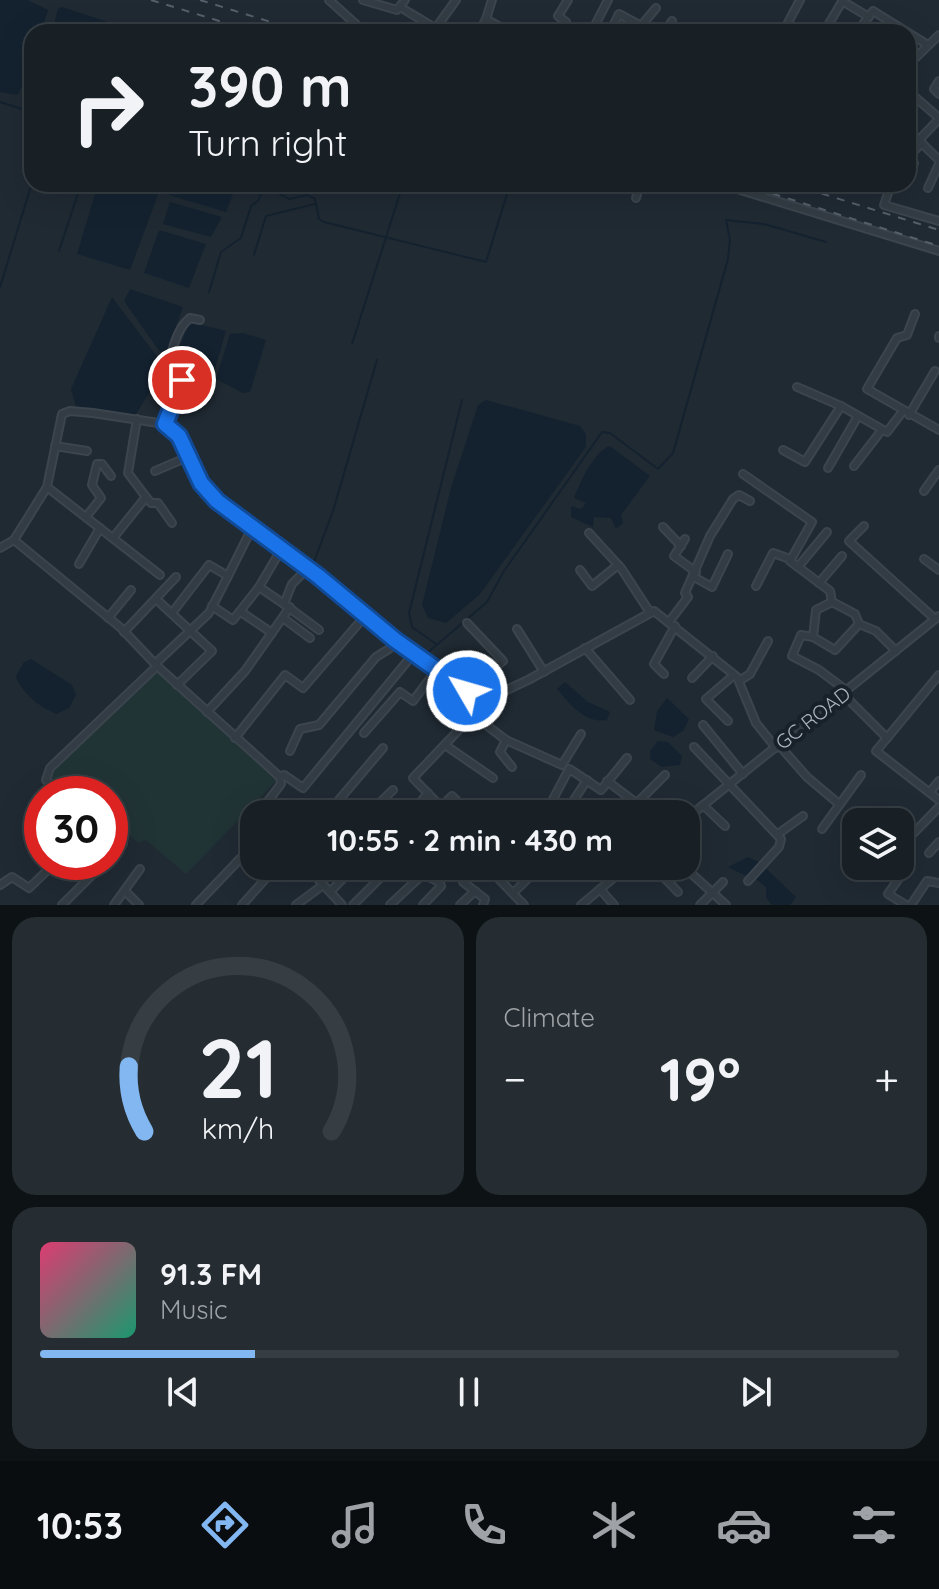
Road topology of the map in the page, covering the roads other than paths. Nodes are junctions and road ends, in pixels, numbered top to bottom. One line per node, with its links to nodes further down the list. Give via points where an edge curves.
1 (329, 0): 15 (street)
2 (363, 0): 10 (street)
3 (405, 0): 10 (street)
4 (456, 0): 17 (street)
5 (492, 0): 13 (street)
6 (568, 0): 20 (street, via 558,16)
7 (608, 0): 21 (street)
8 (800, 0): 26 (street)
9 (842, 1): 12 (street); 27 (street)
10 (400, 7): 16 (street)
11 (656, 8): 24 (street)
12 (869, 17): 28 (street); 29 (street, via 873,11)
13 (486, 19): 18 (street); 19 (street)
14 (672, 21): 25 (street)
15 (356, 24)
16 (425, 24)
17 (438, 24)
18 (483, 24)
19 (495, 24)
20 (565, 24)
21 (595, 24)
22 (614, 24): 23 (street, via 619,14)
23 (637, 24)
24 (645, 24)
25 (670, 24)
26 (787, 24)
27 (829, 24)
28 (863, 24)
29 (894, 24)
30 (916, 38): 32 (street)
31 (938, 39): 32 (street)
32 (928, 45): 33 (street)
33 (916, 57)
34 (939, 81): 35 (street, via 934,89)
35 (939, 94)
36 (916, 98): 37 (street)
37 (938, 116): 39 (street)
38 (916, 137): 39 (street)
39 (920, 141): 40 (street); 41 (street)
40 (916, 146)
41 (939, 162): 42 (street)
42 (928, 188)
43 (637, 192): 46 (street)
44 (747, 192): 48 (street)
45 (888, 192): 47 (street, via 884,205)
46 (636, 198)
47 (939, 221)
48 (939, 251)
49 (915, 314): 54 (street, via 907,335 897,338 867,386)
50 (200, 320): 57 (street, via 183,323 169,363 182,380)
51 (935, 371): 54 (street)
52 (797, 387): 53 (street)
53 (841, 406): 55 (street); 61 (street, via 805,462)
54 (906, 413): 58 (street); 59 (street, via 890,430)
55 (858, 416): 59 (street); 65 (street)
56 (137, 419): 57 (street); 60 (street, via 70,411 62,414); 72 (street, via 128,473)
57 (165, 424): 63 (street, via 179,436)
58 (939, 430)
59 (881, 431): 64 (street)
60 (55, 446): 62 (street); 70 (street)
61 (783, 450)
62 (87, 451)
63 (188, 457): 67 (street); 76 (street, via 217,501)
64 (854, 466)
65 (828, 468)
66 (939, 470): 71 (street)
67 (155, 471)
68 (743, 474): 88 (street, via 812,522)
69 (111, 476): 74 (street, via 97,464 92,485 101,498)
70 (47, 487): 74 (street); 83 (street)
71 (924, 491)
72 (146, 497): 75 (street, via 158,503); 82 (street)
73 (750, 501): 96 (street, via 739,495 733,499)
74 (86, 517): 79 (street)
75 (172, 523)
76 (253, 526): 84 (street); 98 (street)
77 (864, 526): 112 (street, via 849,541)
78 (663, 527): 96 (street, via 683,542 674,556)
79 (100, 528): 82 (street); 90 (street)
80 (827, 532): 92 (street)
81 (589, 533): 91 (street)
82 (113, 538): 97 (street)
83 (14, 540): 85 (street); 113 (street)
84 (282, 548): 93 (street); 102 (street)
85 (0, 549)
86 (728, 554): 96 (street, via 712,587)
87 (842, 556): 100 (street)
88 (790, 559): 92 (street); 101 (street, via 773,553)
89 (924, 559): 95 (street)
90 (79, 564)
91 (618, 565): 94 (street, via 592,586); 108 (street)
92 (798, 567): 100 (street)
93 (308, 568): 106 (street, via 292,584); 111 (street)
94 (580, 570)
95 (939, 570)
96 (695, 574): 116 (street)
97 (160, 575)
98 (228, 576): 107 (street); 110 (street, via 209,565)
99 (176, 577): 104 (street)
100 (819, 583): 105 (street, via 830,591)
101 (756, 586)
102 (259, 587): 106 (street); 109 (street)
103 (131, 590): 113 (street)
104 (156, 599): 110 (street); 121 (street)
105 (832, 602): 117 (street, via 855,614); 123 (street, via 817,607)
106 (287, 605): 114 (street); 120 (street)
107 (212, 606): 109 (street, via 230,620); 119 (street)
108 (649, 611): 116 (street); 127 (street)
109 (241, 612): 122 (street)
110 (172, 613): 119 (street)
111 (365, 616): 125 (street); 149 (street, via 303,688 285,675)
112 (937, 617): 128 (street, GC ROAD)
113 (108, 618): 121 (street)
114 (283, 618): 122 (street); 124 (street)
115 (467, 623): 139 (street, via 503,661)
116 (672, 624): 130 (street); 134 (street, via 654,664)
117 (859, 624): 123 (street, via 835,650); 128 (street, via 876,631)
118 (517, 629): 133 (street)
119 (191, 630): 131 (street); 138 (street, via 212,651)
120 (319, 630)
121 (124, 632): 131 (street)
122 (272, 633): 143 (street)
123 (813, 637): 140 (street, via 801,635 792,656)
124 (310, 638)
125 (395, 640): 129 (street); 156 (street, via 319,725 300,729)
126 (768, 641): 137 (street, via 750,674)
127 (585, 648): 133 (street); 141 (street)
128 (896, 651): 140 (street, GC ROAD)
129 (414, 653): 132 (street); 165 (street, via 308,784 303,788)
130 (713, 656): 136 (street); 137 (street)
131 (157, 664): 138 (street); 164 (street)
132 (438, 668): 139 (street); 147 (street, via 413,701 400,692)
133 (544, 672): 142 (street)
134 (664, 674)
135 (939, 675): 150 (street)
136 (692, 678)
137 (737, 678): 145 (street, via 706,699); 154 (street, via 756,723)
138 (177, 685): 143 (street)
139 (467, 691): 142 (street)
140 (845, 693): 150 (street); 154 (street, GC ROAD)
141 (630, 700)
142 (479, 703): 144 (street)
143 (207, 712): 149 (street)
144 (473, 715): 151 (street); 152 (street)
145 (728, 721)
146 (703, 725): 161 (street)
147 (364, 733)
148 (581, 734): 158 (street)
149 (235, 738): 165 (street)
150 (887, 738): 172 (street, via 876,751)
151 (506, 740): 158 (street); 159 (street, via 500,752)
152 (445, 745): 166 (street); 173 (street, via 413,778)
153 (694, 747): 170 (street)
154 (777, 747): 161 (street, GC ROAD); 184 (street)
155 (383, 748): 175 (street)
156 (290, 751)
157 (627, 758): 168 (street)
158 (562, 765): 160 (street)
159 (512, 767)
160 (571, 770): 167 (street); 179 (street)
161 (743, 774): 170 (street, GC ROAD)
162 (665, 775): 182 (street)
163 (861, 775): 184 (street)
164 (47, 776)
165 (280, 777): 174 (street)
166 (493, 778)
167 (587, 780): 168 (street, via 601,790); 180 (street)
168 (607, 781): 181 (street)
169 (939, 781): 172 (street)
170 (729, 785): 185 (street, GC ROAD); 192 (street)
171 (393, 790): 176 (street)
172 (930, 792): 183 (street)
173 (428, 793): 177 (street); 178 (street)
174 (269, 800)
175 (339, 800)
176 (383, 800)
177 (422, 800)
178 (434, 800)
179 (553, 800)
180 (575, 800)
181 (633, 800)
182 (640, 800)
183 (939, 800)
184 (839, 804): 190 (street)
185 (703, 805): 186 (street, GC ROAD); 189 (street)
186 (700, 807)
187 (939, 807): 191 (street)
188 (803, 816): 192 (street)
189 (725, 826)
190 (822, 829)
191 (914, 833)
192 (778, 834): 209 (street, via 779,847)
193 (939, 842): 194 (street)
194 (929, 853)
195 (240, 859): 226 (street)
196 (140, 869): 218 (street)
197 (37, 880): 214 (street, via 29,888 12,877)
198 (87, 880): 223 (street)
199 (264, 880): 227 (street)
200 (319, 880): 215 (street)
201 (342, 880): 219 (street)
202 (378, 880): 230 (street)
203 (500, 880): 222 (street)
204 (526, 880): 222 (street)
205 (611, 880): 216 (street)
206 (666, 880): 220 (street)
207 (699, 880): 221 (street)
208 (898, 880): 240 (street, via 888,894)
209 (748, 881)
210 (439, 882): 231 (street, via 423,874); 232 (street)
211 (463, 882): 217 (street)
212 (723, 882): 221 (street)
213 (939, 883): 240 (street, via 927,881)
214 (0, 885)
215 (323, 885): 219 (street); 228 (street)
216 (600, 889): 236 (street); 237 (street)
217 (475, 891): 233 (street); 234 (street, via 485,899)
218 (126, 892): 224 (street); 225 (street)
219 (330, 892): 229 (street)
220 (678, 892)
221 (713, 892): 238 (street); 239 (street)
222 (513, 893): 235 (street)
223 (62, 905)
224 (114, 905)
225 (139, 905)
226 (196, 905)
227 (242, 905)
228 (296, 905)
229 (342, 905)
230 (353, 905)
231 (390, 905)
232 (423, 905)
233 (460, 905)
234 (483, 905)
235 (524, 905)
236 (581, 905)
237 (614, 905)
238 (700, 905)
239 (726, 905)
240 (907, 905)

